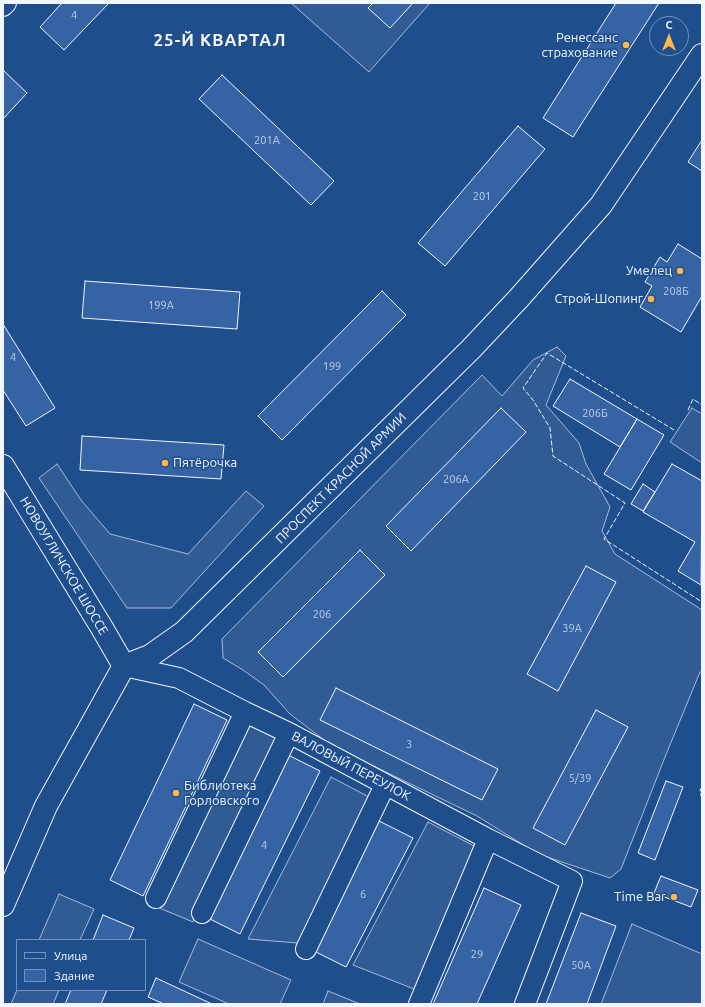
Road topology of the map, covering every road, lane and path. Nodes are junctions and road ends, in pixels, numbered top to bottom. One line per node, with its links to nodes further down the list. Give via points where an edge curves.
1 (6, 3): 2 (street)
2 (3, 6)
3 (702, 55): 5 (main road, ПРОСПЕКТ КРАСНОЙ АРМИИ, via 601,205 510,308 184,632 150,656)
4 (3, 466): 5 (main road, НОВОУГЛИЧСКОЕ ШОССЕ)
5 (124, 666): 6 (street, ВАЛОВЫЙ ПЕРЕУЛОК, via 179,678); 11 (main road, via 46,806)
6 (245, 712): 7 (street, ВАЛОВЫЙ ПЕРЕУЛОК); 10 (street)
7 (289, 733): 8 (street, ВАЛОВЫЙ ПЕРЕУЛОК); 12 (street)
8 (385, 785): 9 (street, ВАЛОВЫЙ ПЕРЕУЛОК); 13 (street)
9 (488, 839): 14 (street); 15 (street, ВАЛОВЫЙ ПЕРЕУЛОК, via 572,881)
10 (156, 898)
11 (3, 905)
12 (202, 913)
13 (306, 949)
14 (419, 1004)
15 (526, 1004)

